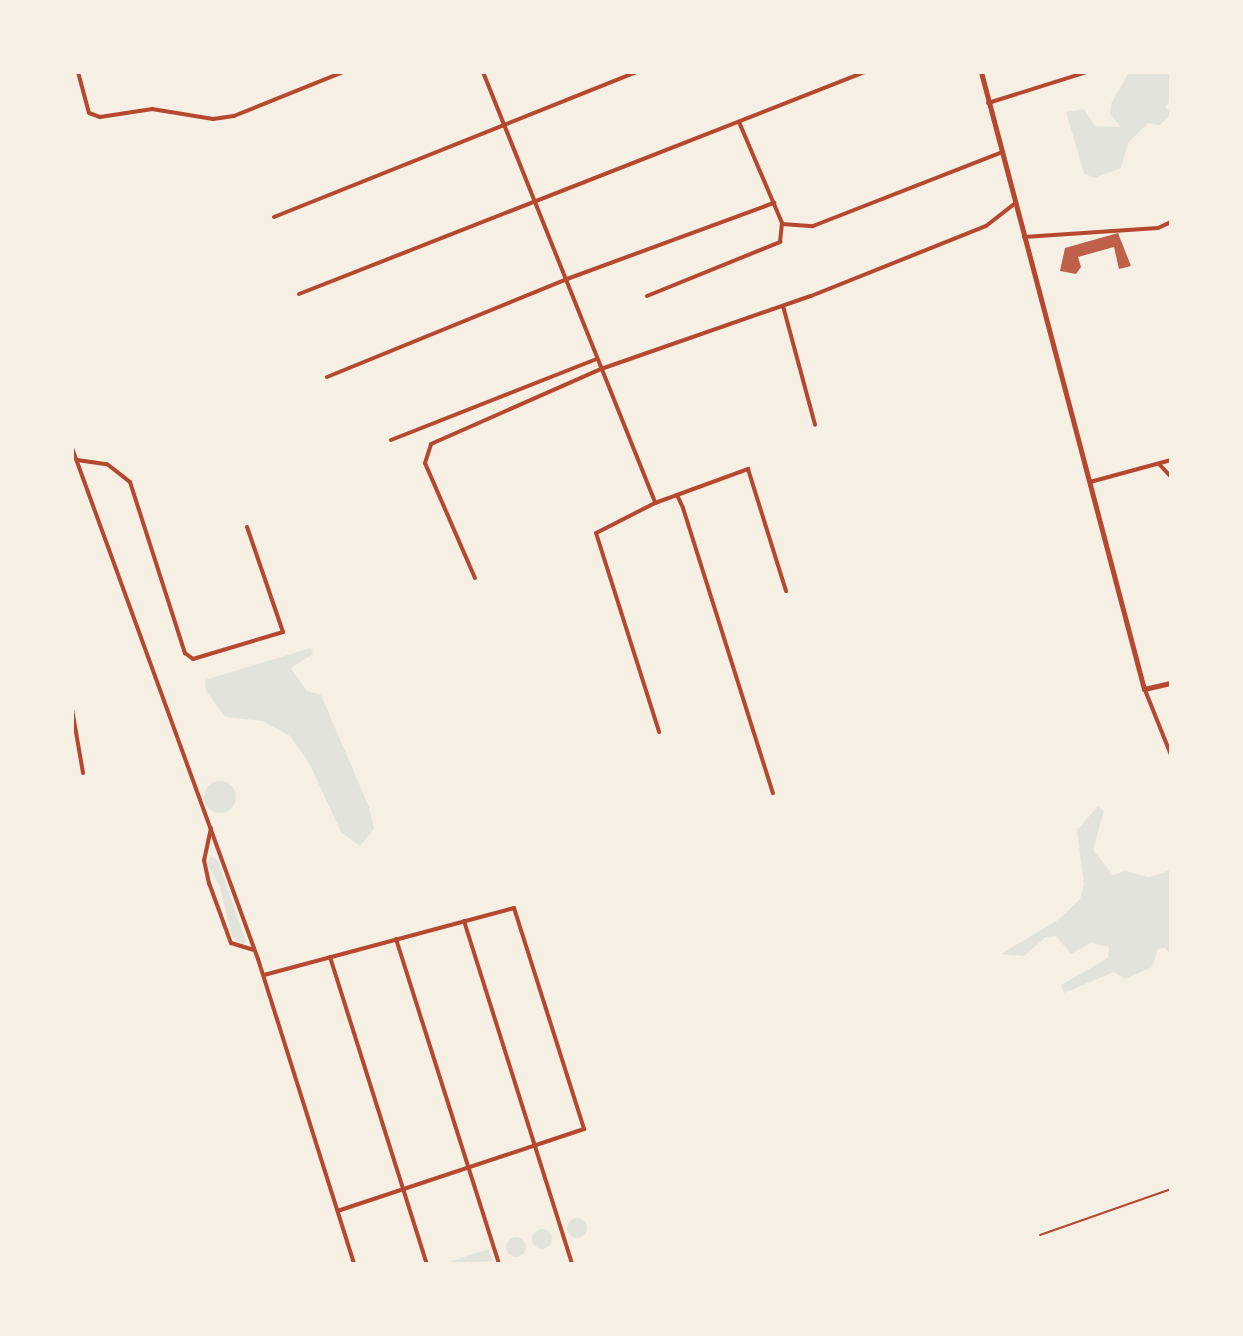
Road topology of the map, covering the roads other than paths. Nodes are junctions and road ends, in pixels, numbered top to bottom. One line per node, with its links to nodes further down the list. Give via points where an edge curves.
1 (78, 72): 2 (street, via 89,113 110,118 152,109 213,119 234,116)
2 (343, 72)
3 (483, 72): 10 (street)
4 (636, 72): 10 (street)
5 (865, 72): 9 (street)
6 (981, 72): 8 (street)
7 (1087, 72): 8 (street)
8 (988, 103): 11 (street)
9 (739, 122): 12 (street); 13 (street)
10 (503, 125): 12 (street); 15 (street)
11 (1000, 153): 14 (street); 17 (street, via 813,226)
12 (532, 203): 19 (street); 20 (street)
13 (774, 203): 17 (street); 19 (street)
14 (1014, 204): 18 (street); 22 (street, via 986,226)
15 (274, 217)
16 (1171, 222): 18 (street, via 1158,228)
17 (782, 224): 21 (street, via 780,242)
18 (1024, 237): 33 (street)
19 (567, 279): 23 (street); 25 (street)
20 (299, 294)
21 (647, 296)
22 (783, 306): 24 (street); 26 (street)
23 (597, 359): 24 (street); 27 (street)
24 (601, 369): 35 (street); 37 (street, via 441,436 425,453)
25 (327, 377)
26 (815, 425)
27 (391, 440)
28 (72, 448): 29 (street)
29 (77, 460): 36 (street, via 107,464 130,482 185,653 193,659 283,632); 46 (street)
30 (1171, 460): 31 (street)
31 (1159, 464): 32 (street); 33 (street)
32 (1171, 477)
33 (1090, 482): 40 (street)
34 (677, 495): 35 (street); 38 (street, via 748,469); 45 (street)
35 (655, 503): 42 (street, via 596,533)
36 (247, 527)
37 (475, 578)
38 (786, 591)
39 (1171, 683): 40 (street)
40 (1145, 690): 43 (street)
41 (72, 709): 44 (street)
42 (659, 732)
43 (1171, 755)
44 (83, 773)
45 (773, 793)
46 (211, 825): 49 (street); 49 (street, via 204,860 209,883 231,943)
47 (464, 921): 48 (street); 52 (street); 52 (street, via 514,908 585,1132)
48 (396, 939): 50 (street); 53 (street)
49 (255, 950): 51 (street)
50 (330, 957): 51 (street); 55 (street)
51 (263, 975): 56 (street)
52 (535, 1148): 53 (street); 61 (street)
53 (469, 1169): 55 (street); 60 (street)
54 (1171, 1189): 57 (lane)
55 (403, 1190): 56 (street); 59 (street)
56 (338, 1211): 58 (street)
57 (1040, 1235)
58 (354, 1264)
59 (427, 1264)
60 (499, 1264)
61 (572, 1264)

